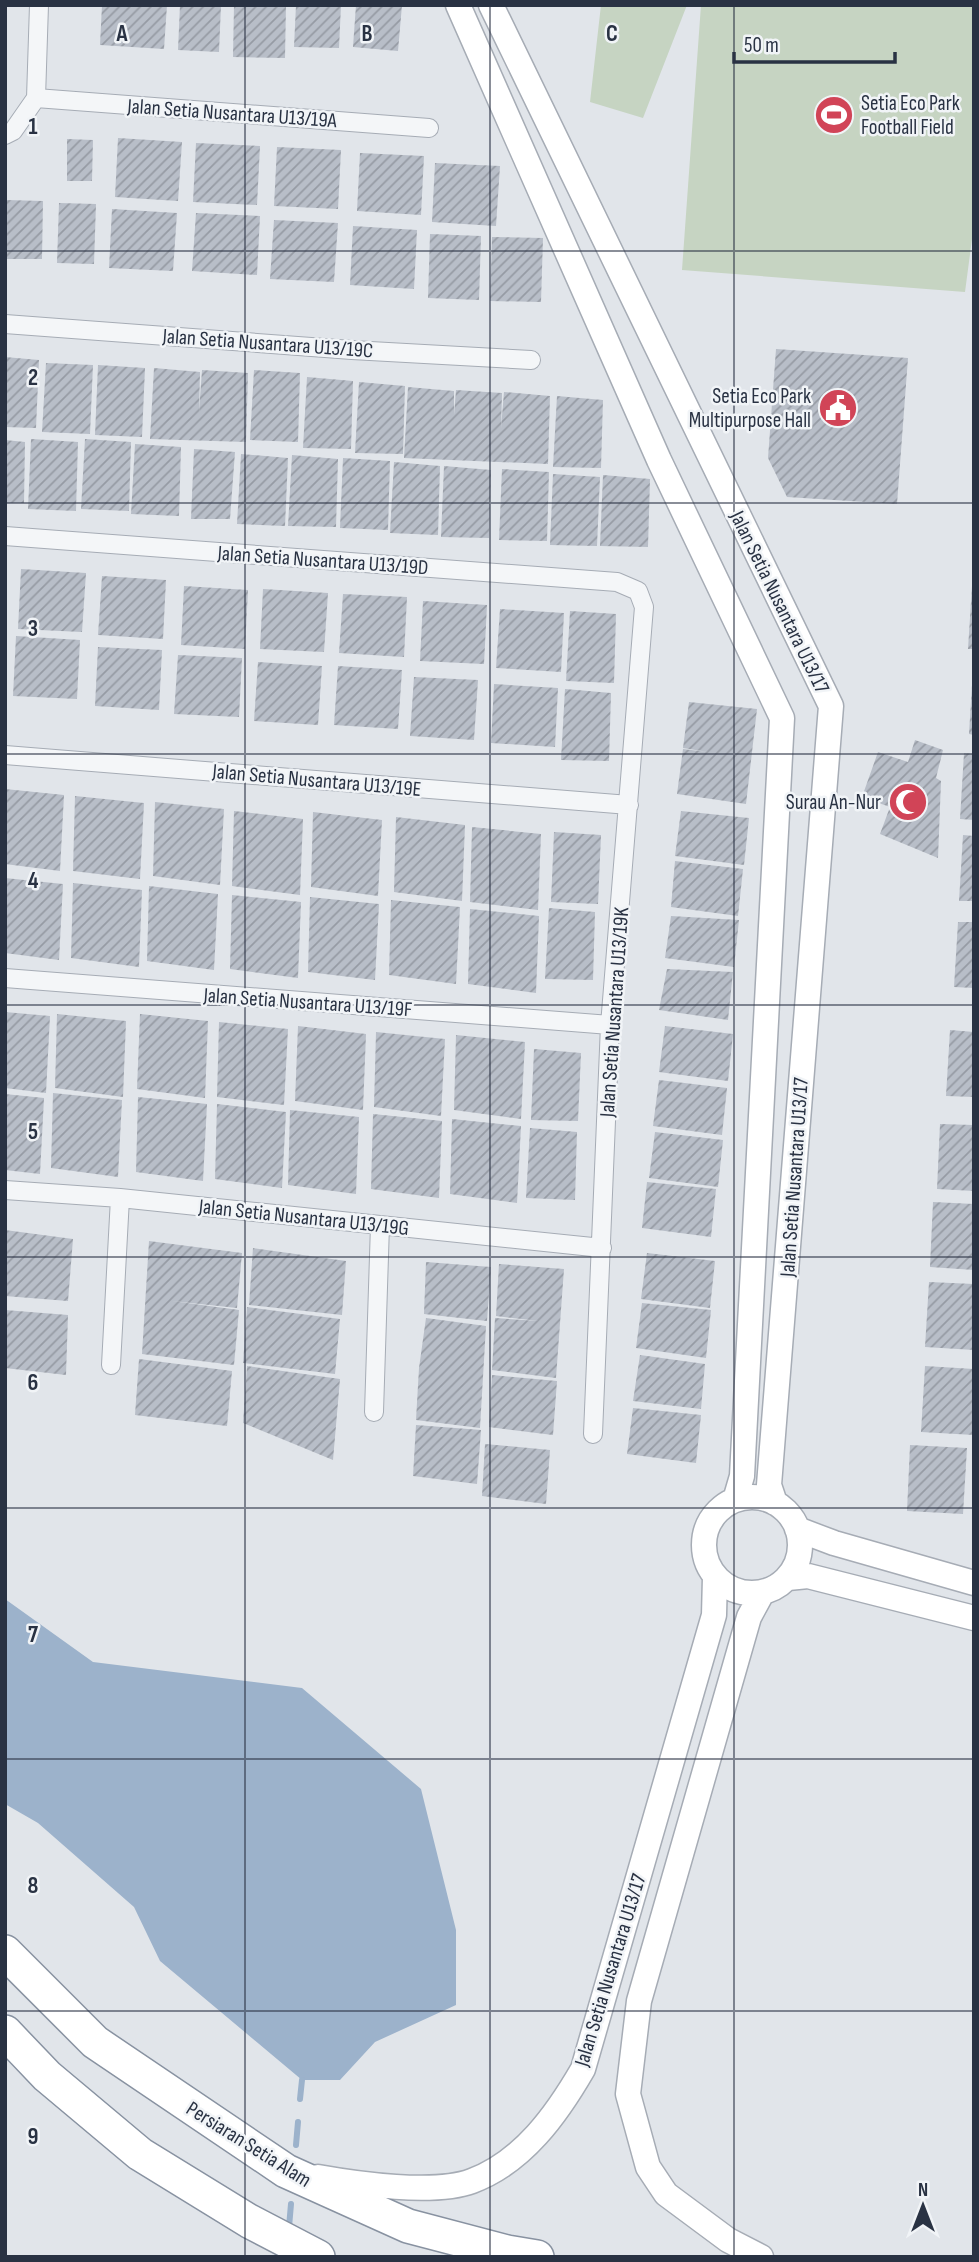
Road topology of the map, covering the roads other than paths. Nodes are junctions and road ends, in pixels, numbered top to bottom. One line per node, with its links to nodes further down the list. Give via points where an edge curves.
1 (39, 5): 4 (street)
2 (458, 5): 22 (main road, Jalan Setia Nusantara U13/17, via 659,460 782,718 742,1476)
3 (491, 5): 23 (main road, Jalan Setia Nusantara U13/17, via 831,706 769,1485)
4 (36, 98): 5 (street, Jalan Setia Nusantara U13/19A); 6 (street, via 13,131)
5 (429, 128)
6 (5, 135)
7 (5, 324): 8 (street, Jalan Setia Nusantara U13/19C)
8 (531, 359)
9 (5, 536): 10 (street, Jalan Setia Nusantara U13/19D, via 617,582)
10 (638, 591): 12 (street, Jalan Setia Nusantara U13/19K, via 644,607)
11 (5, 755): 12 (street, Jalan Setia Nusantara U13/19E)
12 (629, 805): 14 (street, Jalan Setia Nusantara U13/19K)
13 (5, 978): 14 (street, Jalan Setia Nusantara U13/19F)
14 (610, 1025): 18 (street, Jalan Setia Nusantara U13/19K)
15 (5, 1190): 16 (street, Jalan Setia Nusantara U13/19G)
16 (120, 1198): 17 (street, Jalan Setia Nusantara U13/19G); 19 (street)
17 (380, 1226): 18 (street, Jalan Setia Nusantara U13/19G); 20 (street)
18 (602, 1248): 21 (street, Jalan Setia Nusantara U13/19K)
19 (111, 1365)
20 (374, 1412)
21 (593, 1434)
22 (735, 1500): 23 (main road, via 762,1498); 25 (main road, via 711,1519 705,1533 703,1549)
23 (775, 1503): 24 (main road)
24 (797, 1529): 26 (main road, via 799,1554); 27 (main road)
25 (715, 1577): 28 (main road, via 736,1591); 32 (main road, Jalan Setia Nusantara U13/17, via 715,1615 583,2069 566,2097 530,2143 471,2181 430,2188)
26 (788, 1578): 28 (main road); 29 (main road, via 808,1576)
27 (974, 1583)
28 (762, 1592): 35 (main road, Jalan Setia Nusantara U13/17, via 750,1617 639,2001 628,2094 648,2167 666,2194 728,2240)
29 (974, 1618)
30 (5, 1952): 32 (highway, Persiaran Setia Alam, via 94,2042)
31 (5, 2032): 33 (highway, via 47,2076 140,2154)
32 (286, 2171): 34 (highway, Persiaran Setia Alam, via 408,2226)
33 (318, 2257)
34 (537, 2257)
35 (761, 2257)

